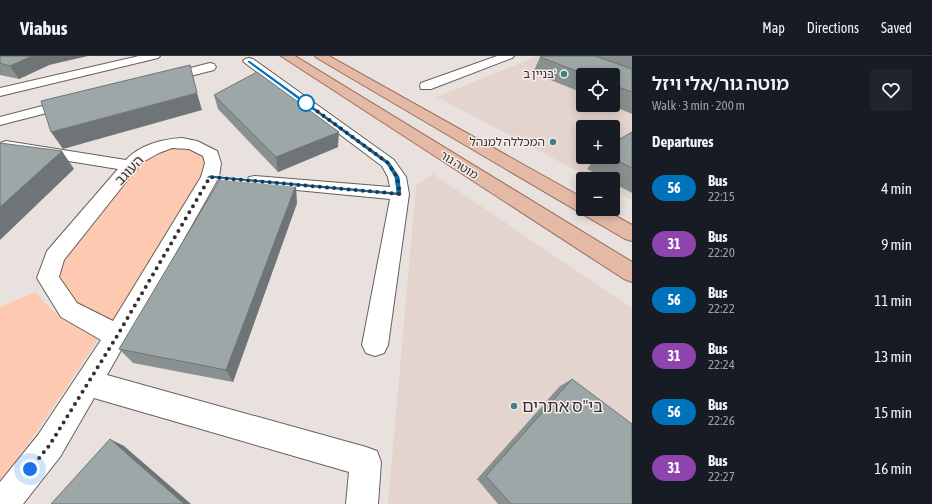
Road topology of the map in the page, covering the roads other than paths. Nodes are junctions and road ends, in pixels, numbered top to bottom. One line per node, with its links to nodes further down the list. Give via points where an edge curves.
1 (154, 56): 11 (street)
2 (288, 56): 21 (main road, מוטה גור)
3 (321, 56): 8 (main road, מוטה גור)
4 (346, 56): 8 (main road, via 348,64)
5 (508, 56): 10 (street)
6 (249, 61): 17 (street, via 388,163 397,177)
7 (210, 67): 9 (street)
8 (361, 80): 18 (main road, מוטה גור)
9 (150, 82)
10 (426, 86)
11 (0, 92)
12 (89, 98): 13 (street)
13 (16, 131): 14 (street, via 6,146); 15 (street)
14 (0, 148)
15 (131, 166): 16 (street, העוגב, via 147,151 162,145 191,144 211,154 213,163); 22 (street, העוגב, via 54,257 48,278 69,310)
16 (225, 178): 17 (street); 22 (street, העוגב)
17 (400, 194): 23 (street)
18 (576, 202)
19 (600, 216): 20 (main road)
20 (632, 234)
21 (632, 273)
22 (117, 336): 24 (street, העוגב)
23 (375, 345)
24 (88, 383): 25 (street, העוגב, via 49,446); 26 (street, via 366,462)
25 (3, 504)
26 (362, 504)

